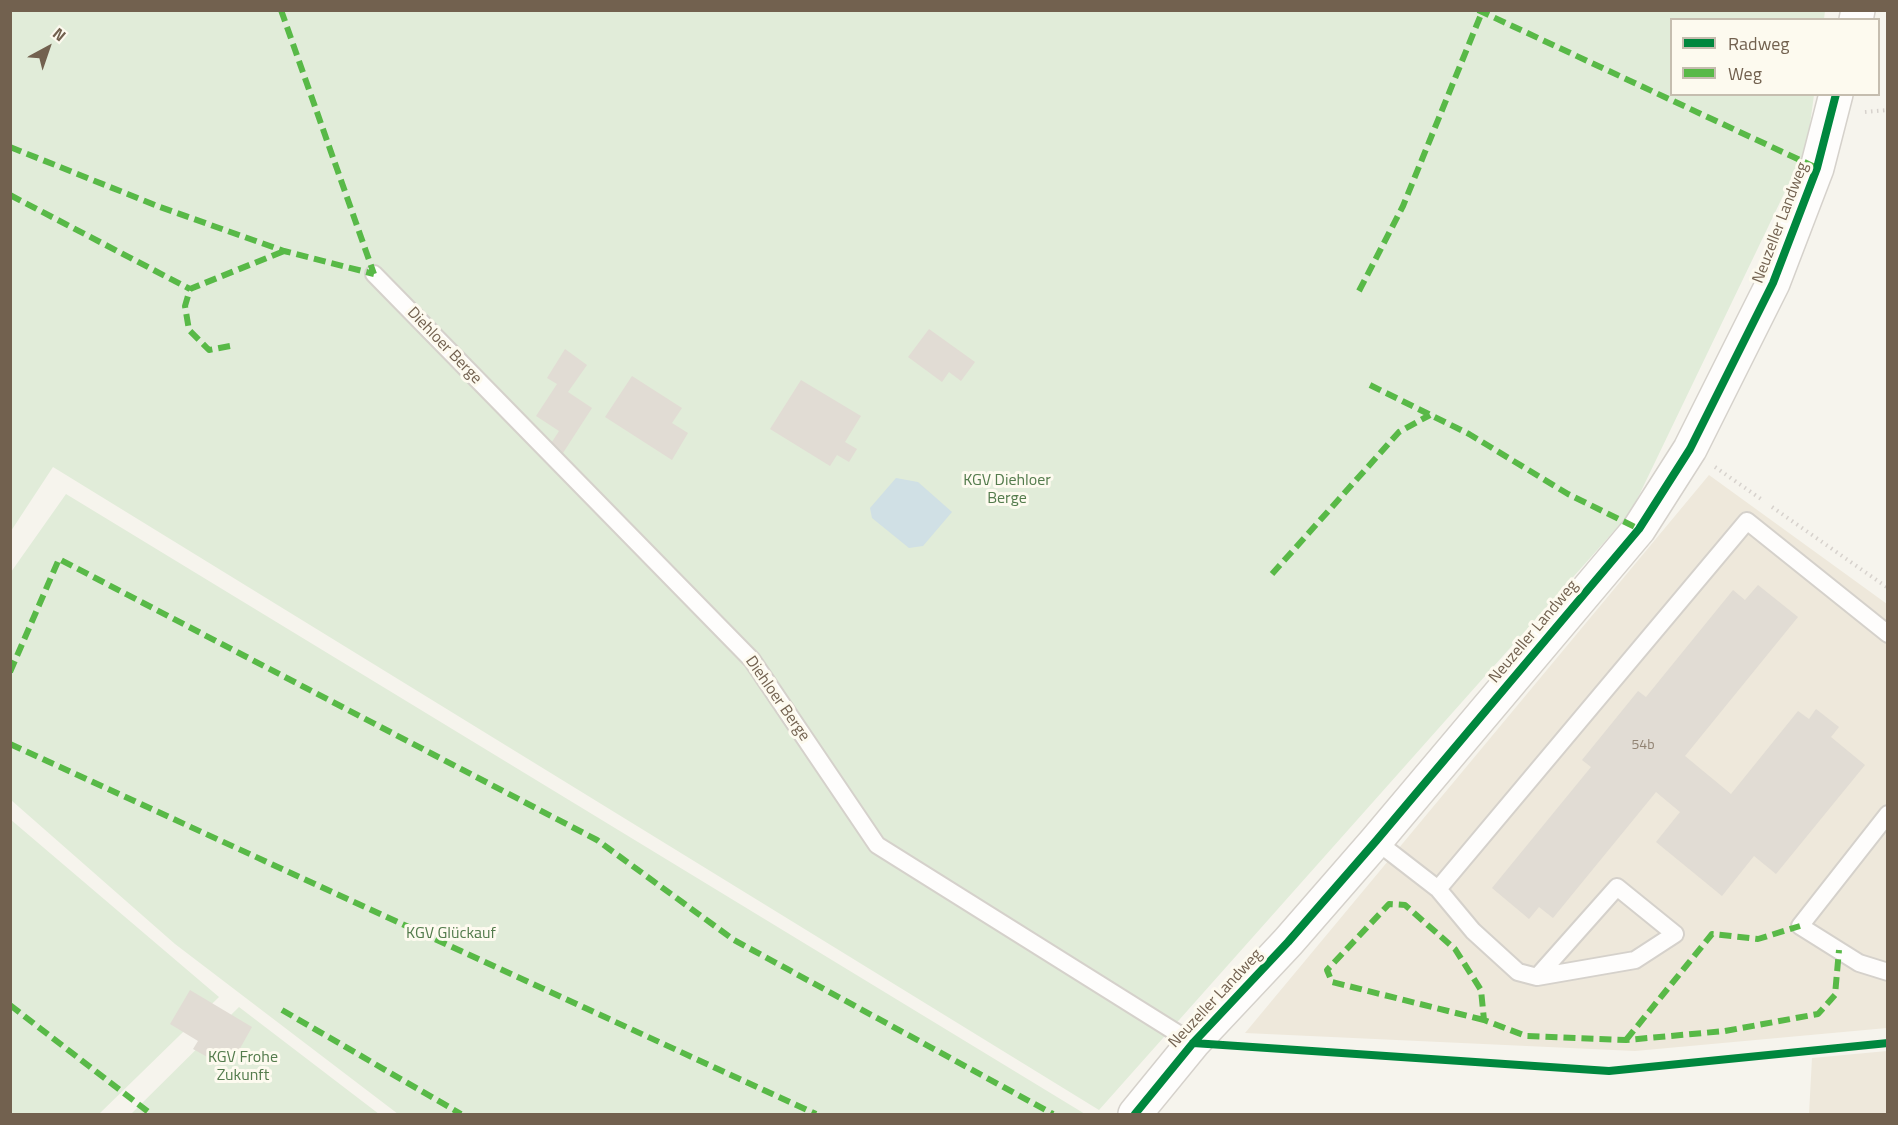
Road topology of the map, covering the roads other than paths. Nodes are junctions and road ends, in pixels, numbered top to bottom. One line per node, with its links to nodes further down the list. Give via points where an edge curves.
1 (1835, 96): 5 (street, Neuzeller Landweg, via 1817,168 1773,284 1690,449 1639,529)
2 (374, 274): 9 (lane, Diehloer Berge, via 752,660 877,845)
3 (1887, 634): 6 (lane, via 1747,521)
4 (1887, 814): 7 (lane, via 1800,926 1859,963)
5 (1376, 841): 6 (lane); 9 (street, Neuzeller Landweg)
6 (1438, 889): 8 (lane, via 1473,931 1518,972)
7 (1887, 972)
8 (1537, 977): 8 (lane, via 1635,960 1675,934 1617,887)
9 (1193, 1043): 10 (street, Neuzeller Landweg)
10 (1135, 1114)

